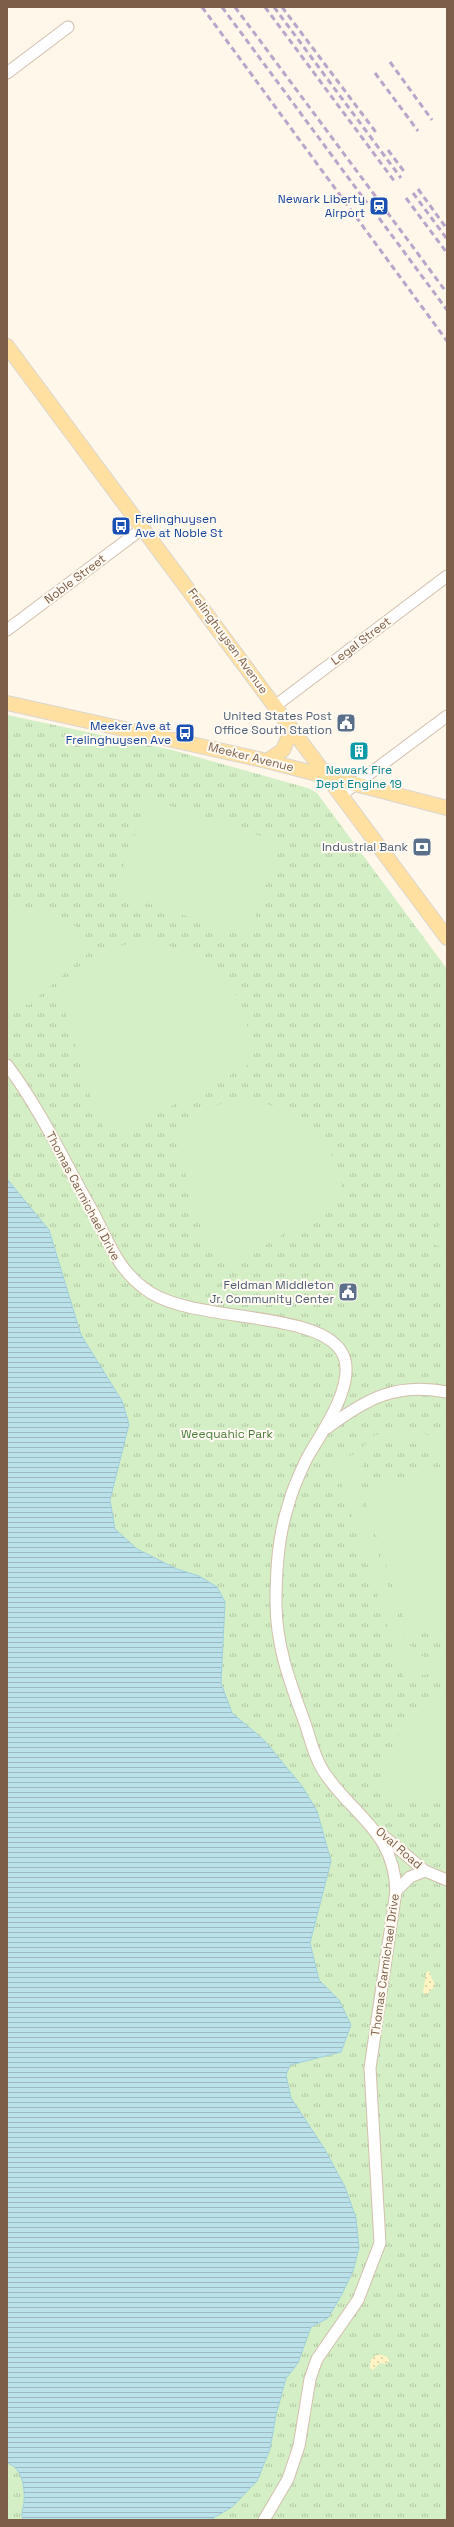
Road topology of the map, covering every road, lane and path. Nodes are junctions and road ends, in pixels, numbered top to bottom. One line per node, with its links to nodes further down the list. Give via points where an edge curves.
1 (68, 27): 2 (street)
2 (7, 73)
3 (7, 346): 4 (main road, Frelinghuysen Avenue)
4 (143, 528): 6 (street, Noble Street); 8 (main road, Frelinghuysen Avenue)
5 (447, 576): 8 (street, Legal Street)
6 (7, 630)
7 (7, 703): 11 (main road, Meeker Avenue)
8 (276, 706): 10 (main road, Frelinghuysen Avenue)
9 (447, 716): 13 (street)
10 (292, 729): 11 (main road, via 283,750); 12 (main road, Frelinghuysen Avenue)
11 (267, 761): 12 (main road, Meeker Avenue)
12 (328, 777): 13 (main road, Meeker Avenue); 14 (main road, Frelinghuysen Avenue)
13 (355, 784): 14 (street); 15 (main road, Meeker Avenue)
14 (341, 795): 16 (main road, Frelinghuysen Avenue)
15 (447, 808)
16 (447, 938)
17 (7, 1065): 19 (street, Thomas Carmichael Drive, via 23,1086 100,1225 114,1256 130,1276 150,1292 185,1308 316,1331 326,1336 342,1352 346,1362 344,1378)
18 (447, 1392): 19 (street, via 404,1390 384,1394 364,1402)
19 (326, 1428): 20 (street, Thomas Carmichael Drive, via 295,1484 281,1534 276,1583 279,1642 286,1671 325,1774)
20 (372, 1826): 21 (street, Oval Road); 23 (street, Thomas Carmichael Drive, via 393,1867)
21 (425, 1871): 22 (street, Oval Road); 23 (street, via 410,1877)
22 (447, 1880)
23 (396, 1891): 24 (street, Thomas Carmichael Drive, via 370,2068 380,2243 358,2300 318,2359 310,2380 298,2446 288,2479)
24 (264, 2520)

